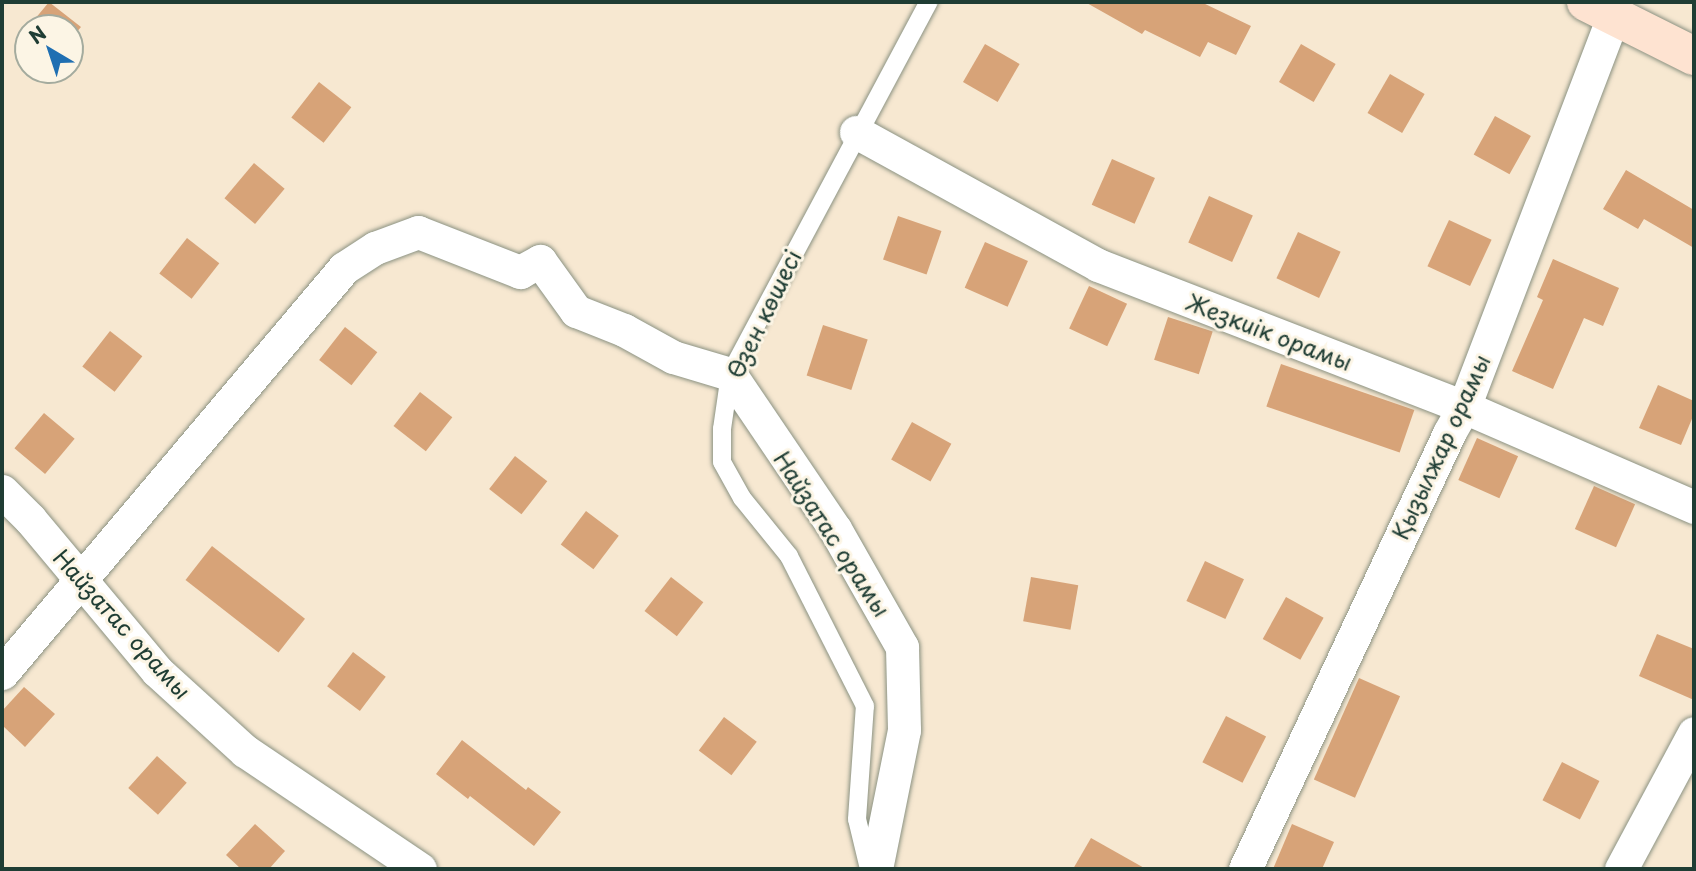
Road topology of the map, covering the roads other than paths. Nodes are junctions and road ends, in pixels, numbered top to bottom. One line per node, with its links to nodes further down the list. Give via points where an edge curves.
1 (929, 2): 4 (lane, Өзен көшесі)
2 (1600, 9): 3 (main road); 6 (street, Қызылжар орамы)
3 (1694, 56)
4 (856, 132): 5 (lane, Өзен көшесі); 6 (street, Жезкиік орамы, via 1098,265)
5 (730, 374): 9 (street, via 673,357 576,311 540,261 520,272 418,232 376,248 344,268); 13 (lane, Өзен көшесі, via 722,462 742,498 789,556 865,706 856,819); 14 (street, Найзатас орамы, via 835,529 902,647 904,730)
6 (1464, 407): 8 (street, Жезкиік орамы); 15 (street, Қызылжар орамы)
7 (2, 491): 9 (street, Найзатас орамы)
8 (1694, 507)
9 (81, 579): 10 (street); 12 (street, Найзатас орамы, via 157,671 245,751)
10 (2, 673)
11 (1694, 733): 16 (street)
12 (420, 869)
13 (869, 869)
14 (876, 869)
15 (1245, 869)
16 (1621, 869)

